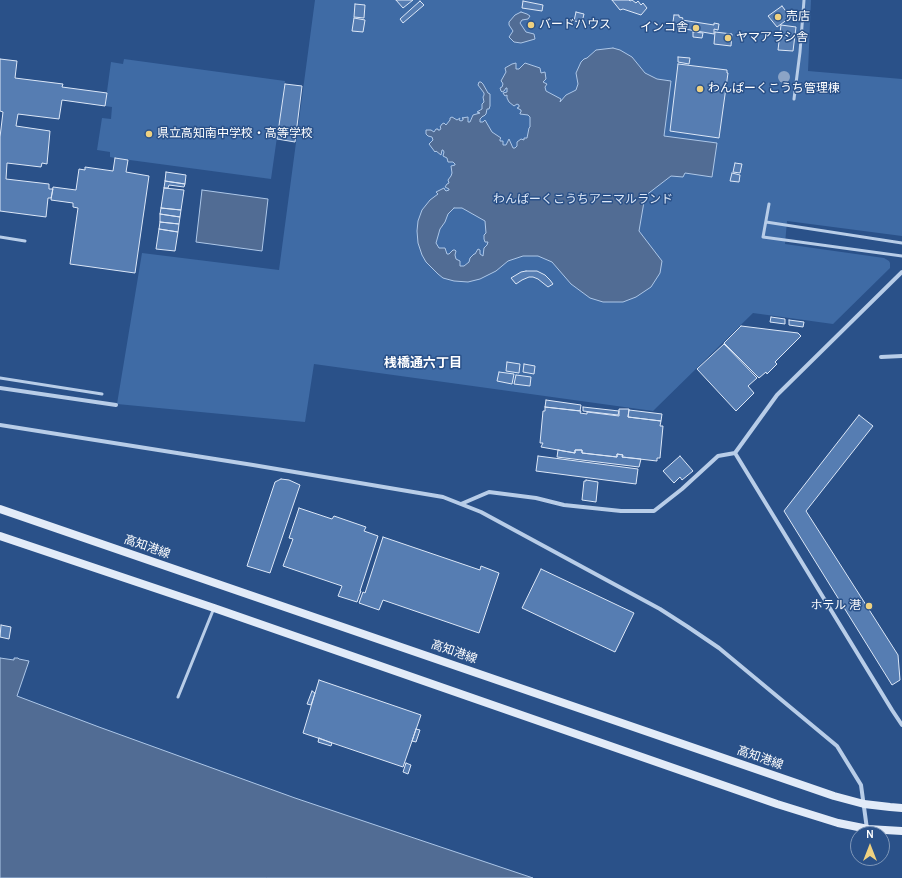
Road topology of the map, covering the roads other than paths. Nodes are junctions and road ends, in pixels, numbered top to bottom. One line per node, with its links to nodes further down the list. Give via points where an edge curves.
1 (804, 0): 2 (lane)
2 (794, 99)
3 (769, 204): 4 (lane)
4 (766, 222): 7 (lane); 8 (lane, via 763,237)
5 (0, 237): 6 (lane)
6 (25, 241)
7 (902, 243)
8 (902, 256)
9 (902, 272): 17 (street, via 777,395)
10 (902, 356): 11 (street)
11 (881, 357)
12 (0, 378): 14 (lane)
13 (0, 388): 15 (street)
14 (102, 394)
15 (116, 406)
16 (0, 425): 18 (street, via 443,497)
17 (735, 453): 18 (street, via 718,456 682,489 654,510 564,505 536,498 489,492); 23 (street)
18 (461, 504): 24 (street, via 660,609 720,648 837,746 860,786)
19 (0, 509): 24 (main road, 高知港線, via 834,796)
20 (0, 536): 21 (main road)
21 (214, 608): 22 (lane); 26 (main road, via 777,804)
22 (178, 697)
23 (902, 724)
24 (864, 804): 25 (main road, 高知港線); 27 (street)
25 (902, 808)
26 (853, 826)
27 (868, 826)
28 (890, 830): 29 (main road)
29 (902, 831)

